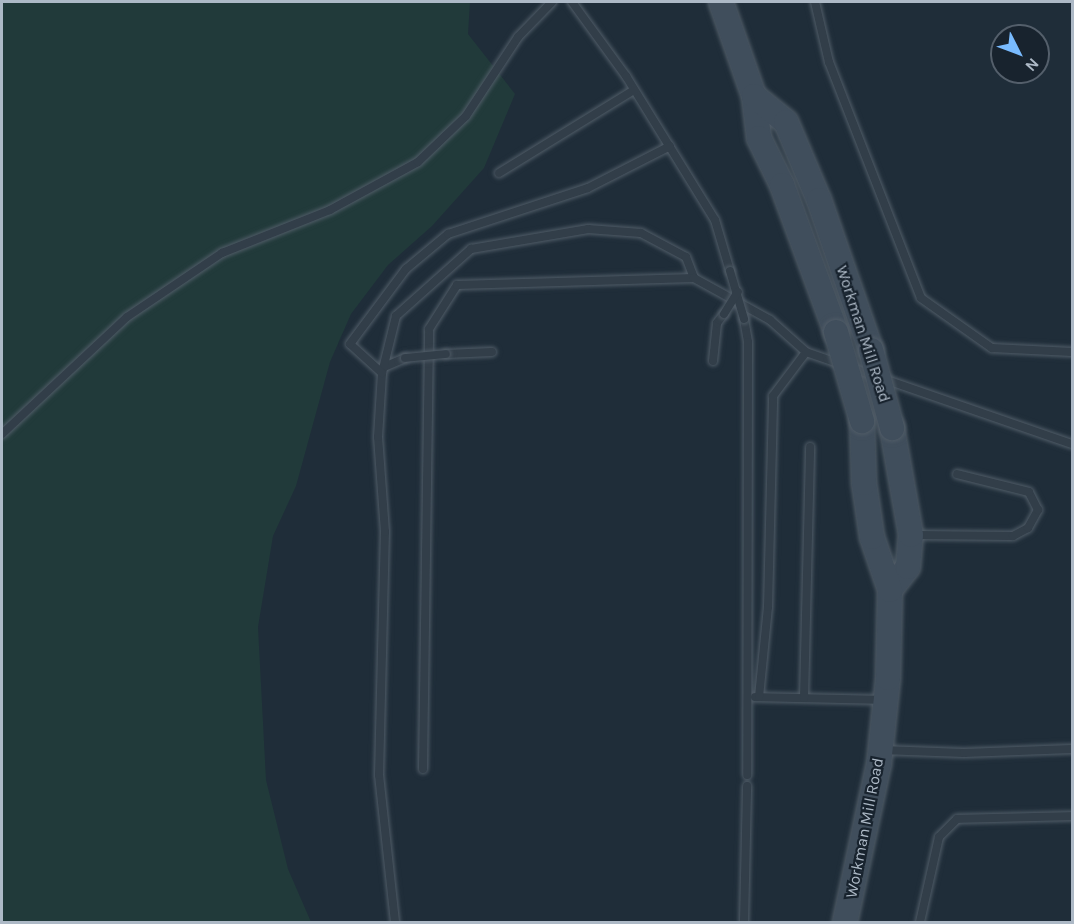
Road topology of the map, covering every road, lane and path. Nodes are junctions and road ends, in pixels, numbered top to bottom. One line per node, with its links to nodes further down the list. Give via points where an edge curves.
1 (552, 2): 16 (lane, via 518,37 466,116 418,162 330,210 222,253 127,317)
2 (572, 2): 5 (lane)
3 (721, 2): 6 (street, Workman Mill Road)
4 (815, 2): 13 (lane, via 829,62 921,298 992,348)
5 (634, 90): 7 (lane); 8 (lane)
6 (754, 96): 20 (street, Workman Mill Road, bridge, via 786,122 819,200 871,350 892,428); 21 (street, Workman Mill Road, bridge, via 759,138 782,185 836,332 862,421 864,483 873,537)
7 (670, 146): 10 (lane, bridge, via 715,220); 15 (lane, via 588,188 448,234 406,269 350,344)
8 (499, 173)
9 (694, 278): 12 (lane, via 770,320); 15 (lane, via 686,257 641,233 588,229 471,249 396,316); 28 (lane, via 457,285 429,329)
10 (738, 292): 14 (lane, bridge, via 717,323); 22 (lane, bridge, via 748,342)
11 (492, 352): 15 (lane, bridge, via 405,358)
12 (806, 352): 17 (lane); 23 (lane, via 773,396 768,607)
13 (1072, 352)
14 (713, 361)
15 (383, 370): 32 (lane, via 378,437 385,532 380,775)
16 (2, 434)
17 (1072, 444)
18 (810, 447): 24 (lane)
19 (957, 474): 20 (lane, via 1029,492 1038,510 1028,528 1013,536)
20 (911, 536): 21 (street, Workman Mill Road, via 908,567)
21 (890, 590): 25 (street, Workman Mill Road)
22 (748, 697): 23 (lane); 29 (lane)
23 (759, 697): 24 (lane)
24 (804, 698): 25 (lane)
25 (886, 700): 27 (street, Workman Mill Road)
26 (1072, 749): 27 (lane, via 964,753)
27 (881, 750): 34 (street, Workman Mill Road)
28 (423, 769)
29 (747, 775)
30 (747, 786): 33 (lane)
31 (1072, 816): 35 (lane, via 957,819 939,837)
32 (395, 922)
33 (744, 922)
34 (845, 922)
35 (920, 922)

